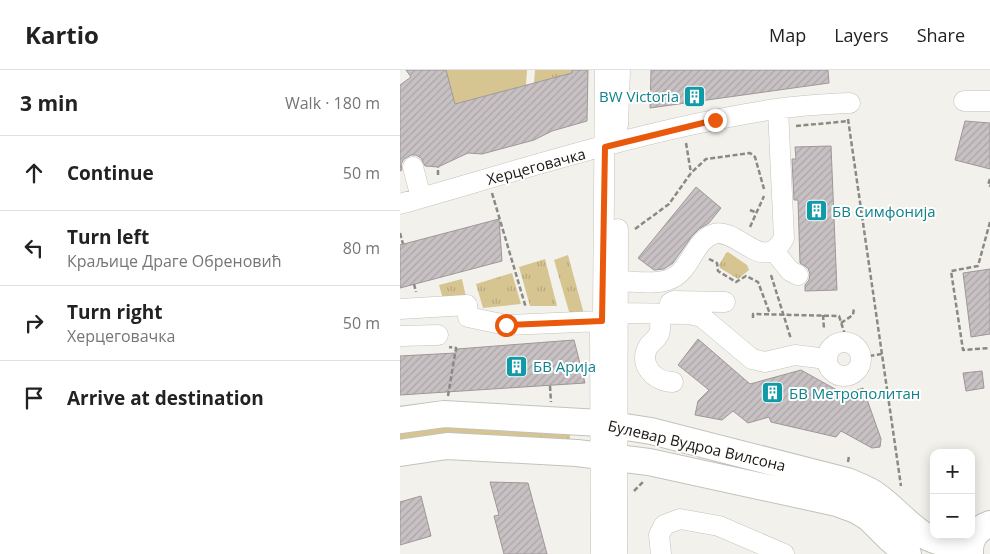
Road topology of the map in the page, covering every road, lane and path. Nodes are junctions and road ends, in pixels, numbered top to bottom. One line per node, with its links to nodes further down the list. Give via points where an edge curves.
1 (605, 70): 8 (street)
2 (620, 70): 8 (street)
3 (964, 101): 4 (street)
4 (990, 102)
5 (849, 113): 6 (street, Херцеговачка); 6 (path); 42 (path)
6 (779, 118): 8 (street, Херцеговачка, via 715,120); 23 (street, via 784,238 780,246)
7 (694, 141): 10 (path, via 685,143)
8 (611, 145): 14 (street, Херцеговачка); 26 (street); 34 (street)
9 (413, 167): 14 (street)
10 (691, 173): 17 (path, via 706,159 750,154 755,157 766,194); 19 (path, via 669,204)
11 (990, 178): 12 (path)
12 (990, 186)
13 (492, 192): 36 (path)
14 (421, 198): 15 (street, Херцеговачка)
15 (400, 204)
16 (750, 210): 17 (path)
17 (757, 212): 21 (path)
18 (990, 222): 41 (path, via 978,266 952,271 963,350)
19 (635, 230)
20 (400, 233): 22 (path)
21 (742, 243): 23 (street, via 756,251); 26 (street, via 725,234 714,234 704,241 675,277 658,282)
22 (403, 244)
23 (769, 252): 25 (street); 32 (path)
24 (705, 257): 30 (path, via 717,263 718,271 736,282 746,276 758,282)
25 (798, 275)
26 (618, 281): 34 (street)
27 (725, 302): 31 (street, via 674,301)
28 (854, 308): 38 (path)
29 (400, 309): 36 (street, via 467,305 468,317 506,325)
30 (770, 314): 32 (path); 35 (path, via 752,314)
31 (652, 315): 34 (street); 43 (street, via 702,317 752,359 765,362); 46 (street, via 660,328 658,336 648,347 648,367 656,378)
32 (783, 315): 33 (path); 43 (path)
33 (823, 315): 37 (path); 38 (path, via 839,316)
34 (610, 317): 36 (street); 50 (street)
35 (753, 318)
36 (531, 324)
37 (824, 329)
38 (844, 332): 44 (street); 45 (street, via 830,349)
39 (438, 335): 40 (street)
40 (400, 336)
41 (990, 348)
42 (882, 354): 44 (path); 53 (path)
43 (795, 355): 45 (street)
44 (862, 357): 45 (street, via 854,374 845,376 829,368)
45 (827, 359)
46 (673, 382)
47 (550, 386): 48 (path)
48 (550, 391)
49 (400, 420): 50 (main road, Булевар Вудроа Вилсона, via 444,414)
50 (608, 424): 52 (street); 54 (main road, Булевар Вудроа Вилсона, via 651,431 848,481 873,493 925,538 948,545)
51 (400, 453): 52 (main road, Булевар Вудроа Вилсона, via 447,446 577,452)
52 (609, 457): 55 (main road, Булевар Вудроа Вилсона, via 649,462 837,503 869,518); 56 (street); 57 (street)
53 (901, 486)
54 (977, 539)
55 (897, 549)
56 (601, 554)
57 (617, 554)
58 (661, 554): 59 (street, via 659,535 664,525 680,519 719,526)
59 (784, 554)

